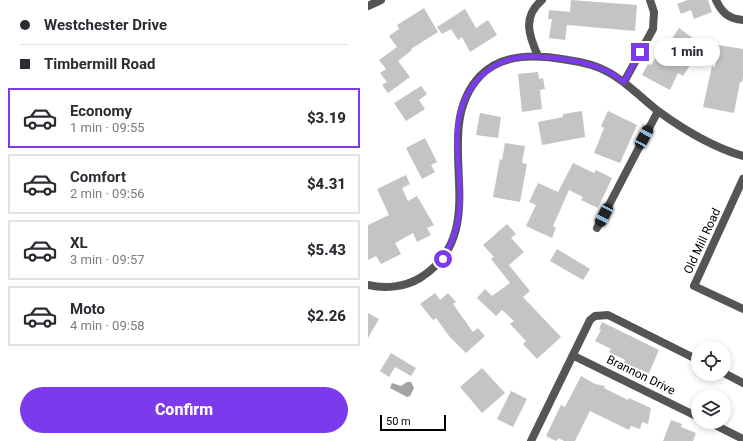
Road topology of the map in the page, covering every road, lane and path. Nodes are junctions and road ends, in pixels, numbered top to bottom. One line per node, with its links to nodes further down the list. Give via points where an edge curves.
1 (381, 0): 5 (street)
2 (542, 0): 7 (street, via 529,21 529,35)
3 (650, 0): 8 (street, via 654,12 653,29)
4 (716, 0): 6 (street, via 729,17)
5 (368, 6)
6 (743, 20)
7 (538, 56): 8 (street, via 595,66); 13 (street, via 514,58 491,68 481,76 467,96 458,122 457,135 461,190 459,213 455,232 443,259 429,272 409,283 384,288)
8 (624, 82): 9 (street)
9 (658, 111): 10 (street, via 698,138); 12 (street)
10 (743, 156)
11 (743, 179): 14 (street, Old Mill Road, via 694,286)
12 (597, 228)
13 (368, 285)
14 (743, 309)
15 (574, 356): 16 (street, via 590,320 608,315); 19 (street, Brannon Drive); 22 (street)
16 (691, 356)
17 (731, 377): 18 (street)
18 (743, 383)
19 (691, 414)
20 (723, 429): 21 (street)
21 (743, 439)
22 (531, 441)

